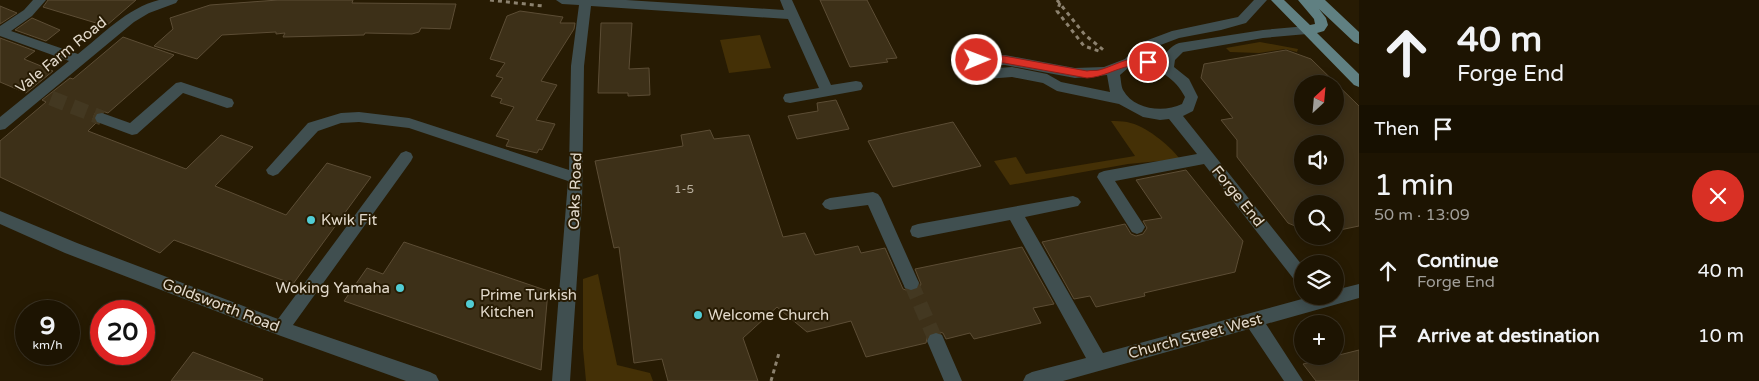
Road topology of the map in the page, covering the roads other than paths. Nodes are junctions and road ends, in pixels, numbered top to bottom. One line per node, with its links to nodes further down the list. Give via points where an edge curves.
1 (40, 0): 13 (street, via 1,32)
2 (562, 0): 9 (street)
3 (786, 0): 10 (street)
4 (1261, 0): 15 (street, via 1242,20 1177,34 1145,46)
5 (1277, 0): 11 (main road)
6 (1304, 0): 11 (main road, via 1322,25)
7 (1317, 0): 12 (main road)
8 (159, 1): 13 (street, Vale Farm Road, via 130,19)
9 (585, 1): 10 (street); 30 (street, Oaks Road, via 579,30)
10 (792, 15): 20 (street)
11 (1307, 30): 16 (street, via 1179,48 1169,58); 18 (main road)
12 (1359, 39)
13 (80, 60): 26 (street, Vale Farm Road, via 44,96)
14 (963, 60): 15 (street, via 1004,59 1077,74 1100,73)
15 (1124, 64): 16 (street, via 1148,62); 22 (street, via 1113,73 1112,82)
16 (1167, 68): 24 (street, via 1190,91 1188,106)
17 (972, 75): 22 (street, via 997,72 1013,82 1046,89 1057,86)
18 (1359, 82)
19 (856, 86): 20 (street)
20 (827, 91): 21 (street)
21 (790, 98)
22 (1124, 100): 24 (street, via 1147,113)
23 (227, 103): 25 (street, via 181,87 132,130)
24 (1174, 115): 28 (street, Forge End)
25 (102, 118)
26 (0, 125)
27 (406, 156): 43 (street)
28 (1207, 158): 35 (street, via 1104,177); 37 (street, Forge End)
29 (273, 170): 30 (street, via 313,127 341,118 359,117 409,123)
30 (576, 178): 47 (street, Oaks Road)
31 (1073, 202): 33 (street)
32 (830, 204): 38 (street, via 873,198)
33 (1014, 213): 36 (street); 45 (street)
34 (5, 222): 43 (street, Goldsworth Road)
35 (1137, 227)
36 (918, 231)
37 (1294, 267)
38 (911, 283)
39 (1359, 291): 40 (street, Church Street West)
40 (1344, 294)
41 (1301, 305): 42 (street, Church Street West)
42 (1253, 320): 45 (street, Church Street West); 50 (street)
43 (281, 328): 46 (street, Goldsworth Road)
44 (936, 341): 48 (street)
45 (1098, 362): 49 (street, Church Street West)
46 (430, 381)
47 (561, 381)
48 (953, 381)
49 (1032, 381)
50 (1294, 381)

